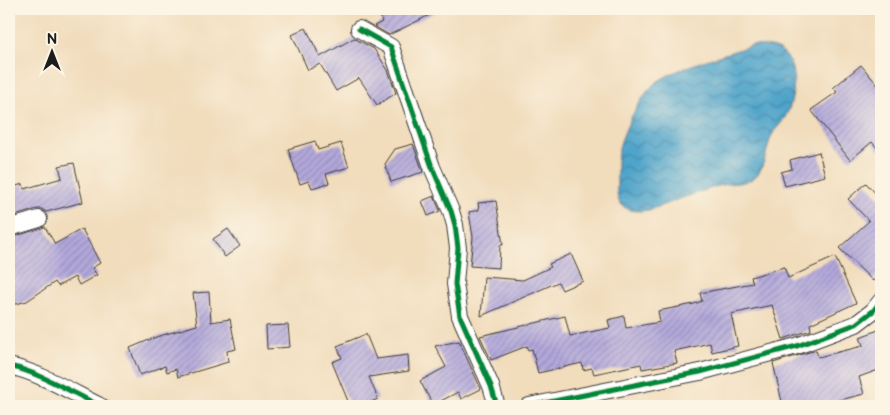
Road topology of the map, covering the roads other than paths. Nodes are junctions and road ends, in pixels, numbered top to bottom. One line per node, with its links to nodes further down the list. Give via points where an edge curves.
1 (359, 29): 7 (street, via 391,47 432,167 451,210 458,248 455,284 460,316)
2 (39, 219): 3 (street)
3 (9, 228)
4 (881, 301): 8 (street, via 856,324 797,346 700,372)
5 (9, 366): 6 (street, via 20,368)
6 (100, 406)
7 (497, 406)
8 (528, 406)

